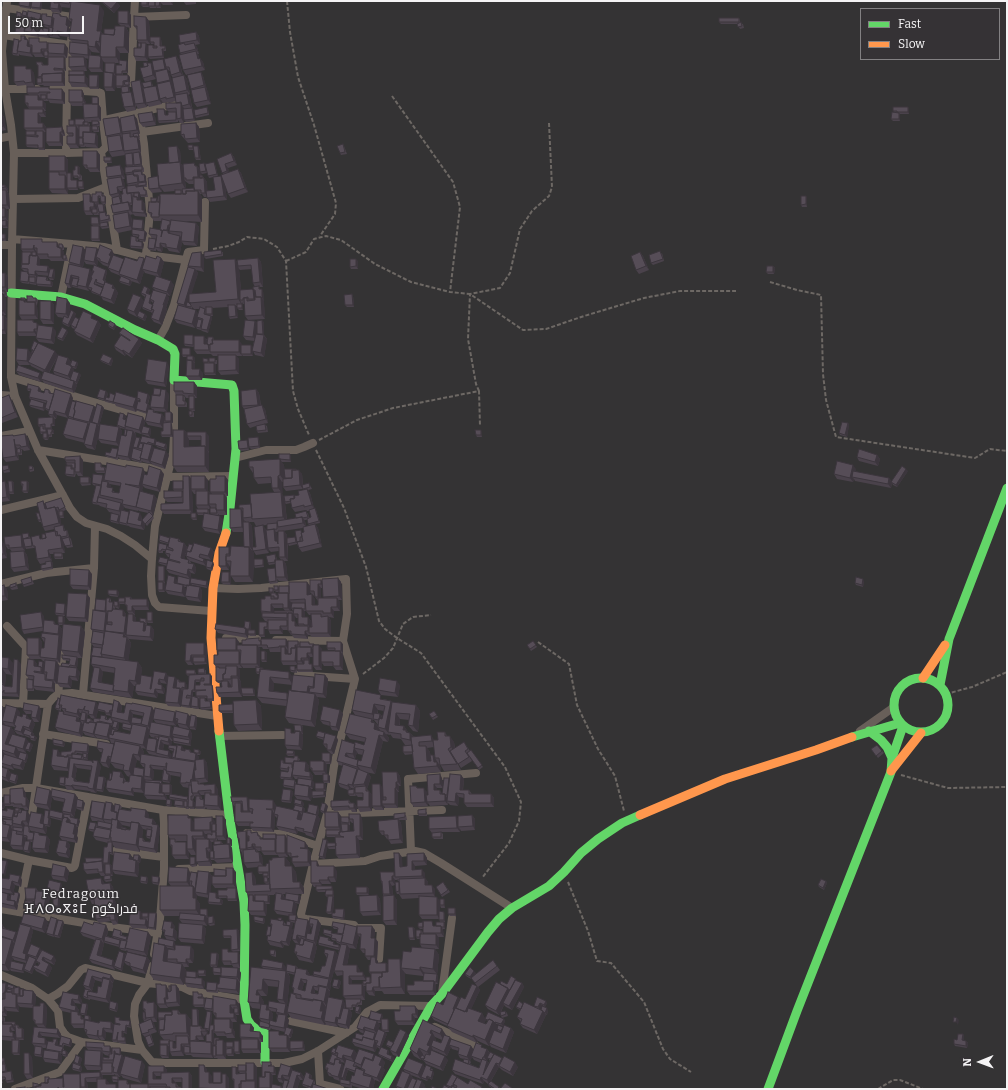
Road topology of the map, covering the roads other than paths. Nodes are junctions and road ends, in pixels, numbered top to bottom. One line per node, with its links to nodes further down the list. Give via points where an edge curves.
1 (134, 1): 4 (street)
2 (7, 5): 5 (street); 6 (street, via 73,13)
3 (186, 15): 4 (street)
4 (134, 17): 7 (street)
5 (4, 35): 6 (street); 8 (street, via 2,52)
6 (70, 45): 9 (street)
7 (131, 83)
8 (5, 89): 9 (street); 10 (street)
9 (67, 89): 13 (street, via 101,93); 19 (street)
10 (4, 101): 16 (street)
11 (176, 104): 12 (street)
12 (138, 113): 13 (street); 15 (street)
13 (102, 120): 18 (street, via 106,147)
14 (208, 123): 15 (street)
15 (142, 132): 28 (street, via 150,211)
16 (12, 136): 17 (street); 20 (street)
17 (1, 138)
18 (101, 152): 19 (street); 21 (street)
19 (66, 153): 20 (street)
20 (14, 154): 22 (street)
21 (106, 188): 22 (street, via 78,198); 27 (street)
22 (14, 199): 24 (street)
23 (205, 202): 29 (street, via 204,250 188,252)
24 (12, 242): 25 (street); 26 (street); 30 (street)
25 (72, 244): 27 (street); 31 (street)
26 (1, 245)
27 (117, 250): 28 (street, via 143,257)
28 (146, 255): 29 (street)
29 (186, 260): 32 (street, via 174,305)
30 (12, 293): 31 (street); 33 (street)
31 (61, 297): 32 (street, via 85,304)
32 (158, 340): 34 (street, via 173,349 175,354)
33 (11, 376): 36 (street); 37 (street)
34 (174, 380): 42 (street, via 232,385); 43 (street, via 173,454)
35 (1, 395): 36 (street)
36 (15, 396): 38 (street)
37 (146, 417)
38 (29, 431): 39 (street); 41 (street)
39 (1, 436)
40 (313, 443): 42 (street, via 296,450 266,450)
41 (38, 450): 43 (street); 46 (street)
42 (235, 458): 44 (street)
43 (168, 474): 44 (street); 49 (street, via 156,526)
44 (233, 476): 52 (street, via 226,532)
45 (1007, 488): 57 (street)
46 (62, 494): 47 (street); 48 (street, via 77,517)
47 (1, 510)
48 (95, 526): 49 (street, via 121,536); 50 (street)
49 (152, 559): 53 (street, via 152,595 159,607)
50 (94, 568): 51 (street, via 46,573); 64 (street, via 85,628)
51 (1, 584)
52 (212, 588): 53 (street); 58 (street, via 260,588 346,579 347,614)
53 (211, 611): 56 (street)
54 (7, 626): 66 (street, via 26,647)
55 (65, 634): 63 (street)
56 (210, 638): 58 (street); 69 (street)
57 (949, 639): 60 (street); 62 (street)
58 (343, 641): 61 (street)
59 (298, 675): 61 (street)
60 (923, 678): 62 (street); 68 (street, via 911,680 902,686 896,696)
61 (355, 679): 88 (street, via 334,766)
62 (940, 685): 72 (street, via 946,694 946,715 941,724 932,731)
63 (58, 694): 64 (street); 67 (street)
64 (83, 694): 69 (street)
65 (1, 703): 66 (street)
66 (23, 704): 67 (street)
67 (48, 704): 73 (street)
68 (894, 708): 70 (street); 76 (street)
69 (217, 716): 75 (street)
70 (902, 724): 71 (street); 72 (street, via 912,731); 78 (street)
71 (869, 731): 76 (street); 78 (street, via 887,747)
72 (921, 733): 79 (street)
73 (43, 734): 77 (street); 81 (street)
74 (283, 735): 75 (street)
75 (219, 736): 87 (street)
76 (853, 736): 100 (street, via 725,779 626,822 581,853 550,886)
77 (106, 744)
78 (892, 758): 79 (street)
79 (891, 772): 123 (street)
80 (476, 773): 86 (street, via 408,779)
81 (36, 788): 82 (street); 83 (street); 89 (street)
82 (1, 793)
83 (88, 797): 84 (street); 96 (street, via 74,867)
84 (163, 810): 87 (street); 95 (street)
85 (442, 810): 86 (street)
86 (409, 811): 88 (street); 93 (street)
87 (229, 814): 90 (street)
88 (328, 814): 91 (street)
89 (30, 826)
90 (232, 832): 91 (street, via 282,834); 98 (street)
91 (318, 846): 97 (street)
92 (115, 851): 95 (street)
93 (412, 851): 97 (street, via 365,861); 100 (street, via 424,853)
94 (1, 854): 96 (street)
95 (164, 857): 99 (street)
96 (29, 860): 102 (street)
97 (313, 864): 105 (street, via 302,918 354,925 356,928 381,928)
98 (238, 867): 99 (street); 110 (street, via 244,902)
99 (164, 869): 104 (street)
100 (512, 908): 108 (street, via 488,932)
101 (1, 909): 102 (street)
102 (18, 912): 104 (street)
103 (452, 918): 108 (street)
104 (158, 933): 107 (street)
105 (379, 960)
106 (1, 976): 109 (street, via 32,988)
107 (148, 983): 109 (street, via 85,968 68,986); 110 (street); 117 (street, via 135,1004 134,1016)
108 (442, 994): 111 (street)
109 (48, 999): 115 (street, via 58,1011 60,1027 64,1033)
110 (244, 1000): 119 (street, via 250,1025 265,1033)
111 (432, 1006): 113 (street); 114 (street, via 380,1005 367,1012 355,1027)
112 (291, 1021): 114 (street)
113 (422, 1021): 116 (street); 122 (street)
114 (346, 1033): 118 (street)
115 (82, 1042): 117 (street); 121 (street, via 60,1072)
116 (476, 1046)
117 (142, 1050): 119 (street, via 152,1062)
118 (318, 1051): 119 (street, via 302,1059 284,1063); 120 (street, via 320,1084)
119 (265, 1062)
120 (336, 1088)
121 (15, 1089)
122 (383, 1089)
123 (768, 1089)

